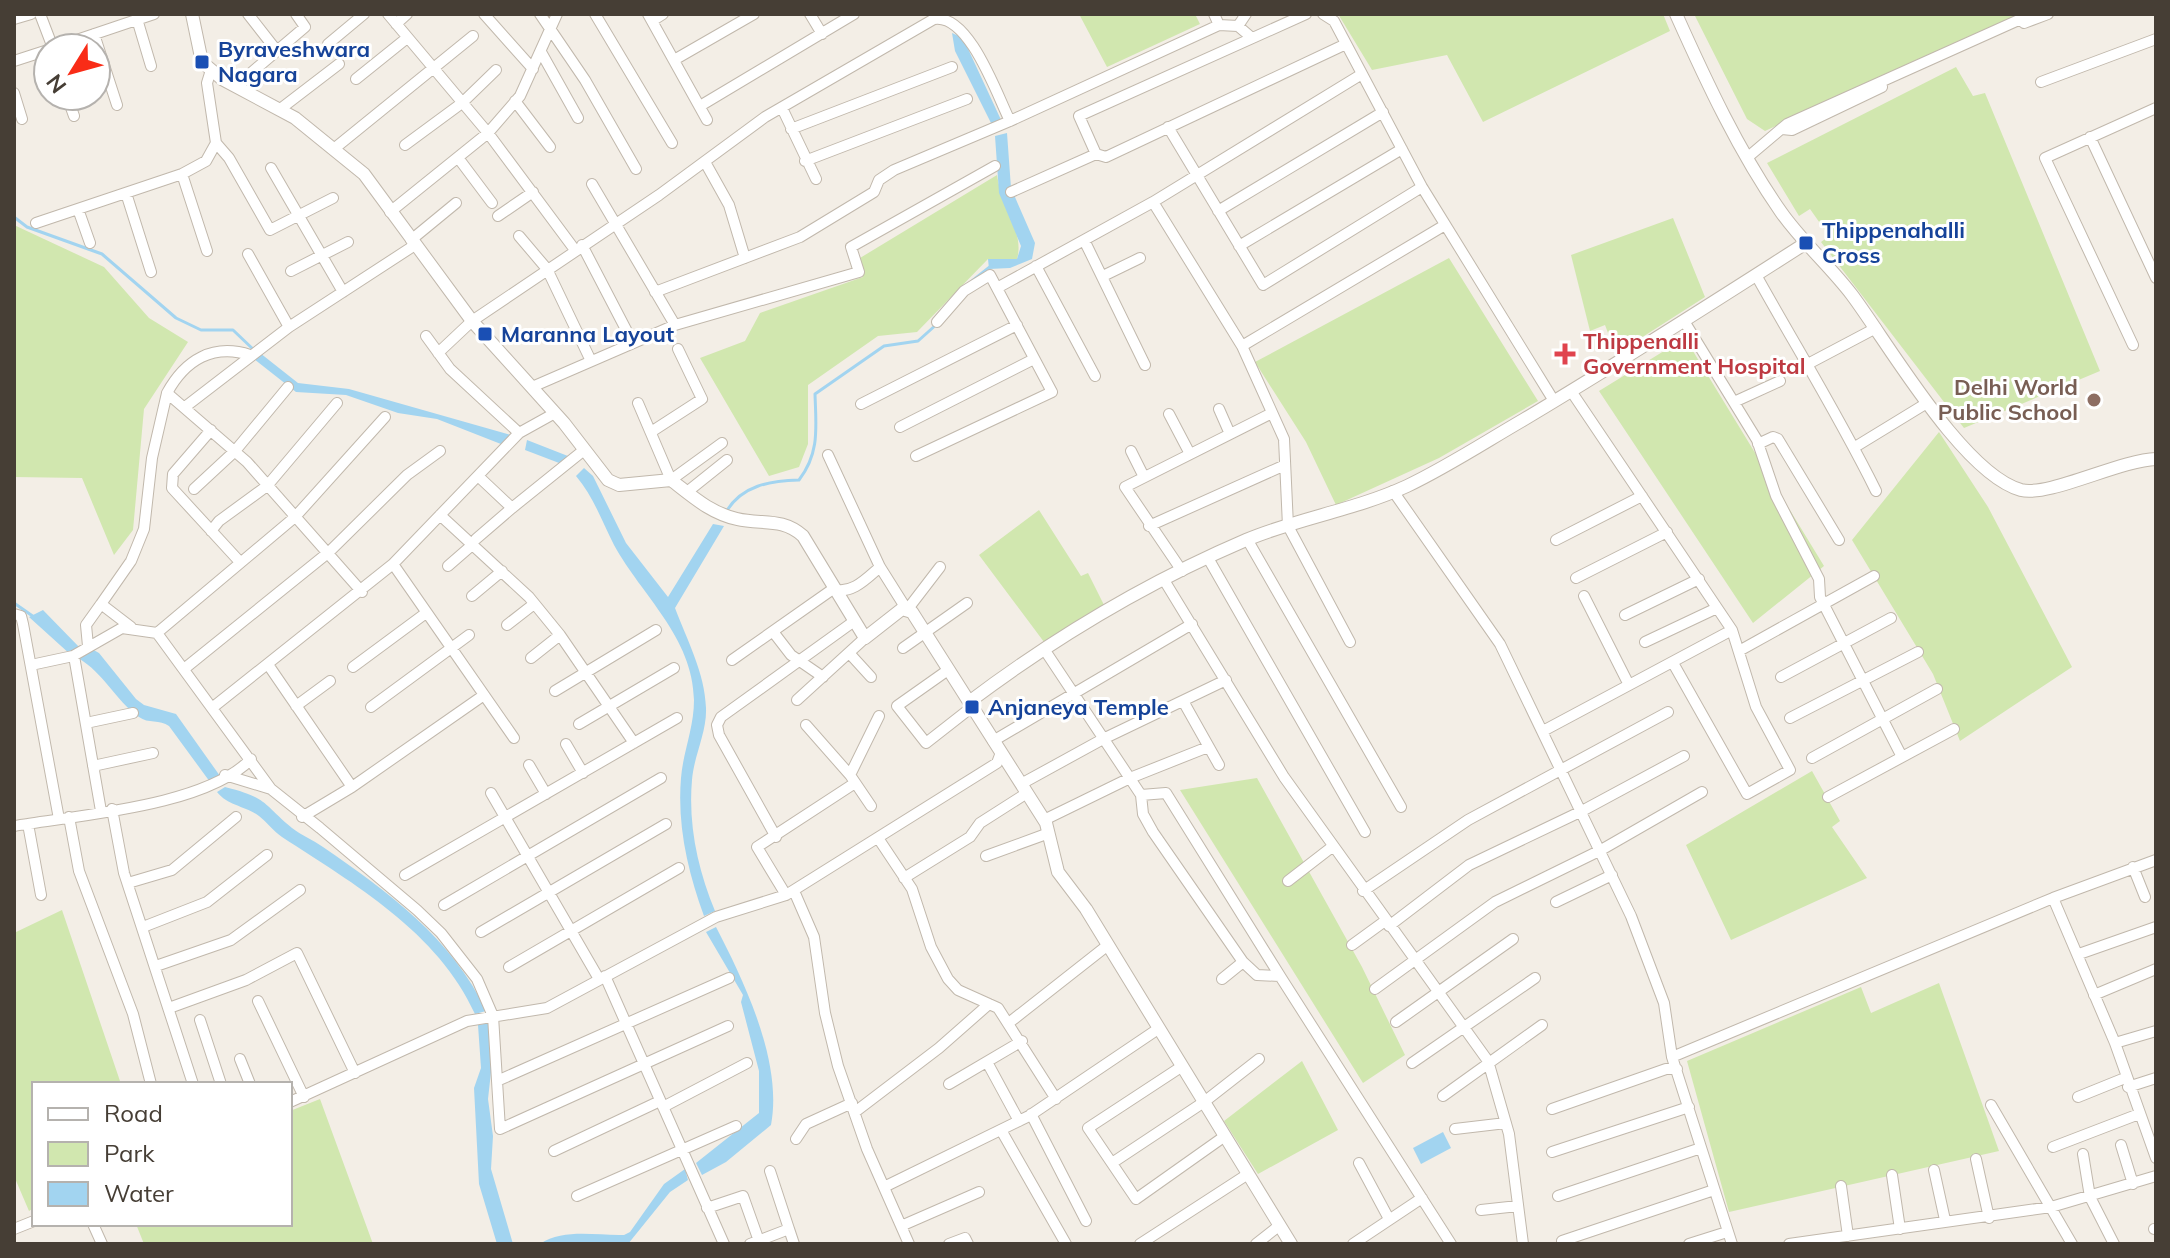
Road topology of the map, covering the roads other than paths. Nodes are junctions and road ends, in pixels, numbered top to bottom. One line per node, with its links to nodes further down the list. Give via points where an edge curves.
1 (31, 14): 25 (street)
2 (154, 14): 26 (street)
3 (192, 14): 46 (street, via 197,51)
4 (248, 14): 39 (street)
5 (296, 14): 39 (street, via 305,27)
6 (364, 14): 37 (street)
7 (388, 14): 27 (street)
8 (407, 14): 27 (street)
9 (484, 14): 45 (street)
10 (540, 14): 29 (street)
11 (557, 14): 29 (street)
12 (595, 14): 76 (street)
13 (663, 14): 24 (street)
14 (754, 14): 41 (street)
15 (810, 14): 32 (street)
16 (854, 14): 32 (street)
17 (1214, 14): 28 (street)
18 (1246, 14): 30 (street)
19 (1306, 14): 35 (street)
20 (1323, 14): 38 (street, via 1334,21)
21 (1676, 14): 82 (street)
22 (2032, 14): 72 (street)
23 (2048, 14): 72 (street, via 2017,23 1792,130)
24 (650, 17): 41 (street)
25 (14, 19)
26 (137, 19): 31 (street); 43 (street)
27 (396, 24): 34 (street)
28 (1219, 25): 30 (street); 69 (street)
29 (551, 26): 40 (street); 88 (street)
30 (1238, 26): 35 (street)
31 (100, 32)
32 (822, 34): 59 (street)
33 (473, 36): 47 (street)
34 (407, 38): 47 (street); 51 (street)
35 (1252, 38): 81 (street, via 1079,116)
36 (2156, 40): 52 (street)
37 (328, 44)
38 (1346, 44): 49 (street); 70 (street)
39 (277, 51): 50 (street, via 245,78)
40 (541, 52): 45 (street); 66 (street)
41 (674, 60): 59 (street)
42 (339, 64): 62 (street)
43 (151, 66)
44 (952, 67): 71 (street)
45 (533, 69): 56 (street)
46 (211, 70): 50 (street); 75 (street, via 207,83)
47 (435, 70): 57 (street); 79 (street)
48 (496, 70): 57 (street)
49 (1362, 74): 64 (street); 90 (street)
50 (222, 79): 62 (street)
51 (356, 79)
52 (2041, 82)
53 (112, 90): 58 (street)
54 (14, 93): 67 (street)
55 (967, 99): 84 (street)
56 (515, 101): 73 (street); 78 (street)
57 (462, 103): 73 (street); 77 (street)
58 (117, 105)
59 (700, 106): 68 (street)
60 (782, 108): 69 (street, via 939,18 972,43); 71 (street); 85 (street)
61 (2156, 108): 74 (street)
62 (279, 110): 79 (street)
63 (73, 112): 65 (street)
64 (1383, 112): 80 (street); 102 (street)
65 (74, 116)
66 (578, 118)
67 (22, 119)
68 (707, 120)
69 (1010, 121): 120 (street, via 894,170 879,180 874,192 821,225)
70 (1168, 127): 81 (street, via 1125,151 1106,157); 90 (street)
71 (791, 129): 84 (street)
72 (1782, 129): 82 (street)
73 (488, 133): 83 (street); 94 (street)
74 (2090, 137): 128 (street); 141 (street, via 2045,158)
75 (216, 143): 89 (street, via 206,161); 104 (street, via 270,230)
76 (672, 143)
77 (405, 145)
78 (550, 147)
79 (335, 148): 103 (street, via 364,174)
80 (1402, 149): 93 (street); 115 (street)
81 (1096, 154): 95 (street)
82 (1748, 157): 114 (street)
83 (459, 159): 100 (street); 103 (street)
84 (805, 161): 91 (street)
85 (705, 162): 107 (street); 120 (street, via 729,205)
86 (995, 166): 135 (street, via 851,247 859,272)
87 (271, 168): 104 (street)
88 (636, 169)
89 (182, 174): 96 (street); 117 (street)
90 (1196, 174): 98 (street); 102 (street)
91 (816, 179)
92 (592, 184): 107 (street)
93 (1422, 187): 108 (street); 115 (street, via 1263,285)
94 (533, 192): 105 (street); 116 (street)
95 (1011, 192)
96 (126, 193): 101 (street); 125 (street)
97 (333, 198): 104 (street)
98 (1153, 202): 112 (street); 142 (street)
99 (456, 203): 111 (street)
100 (492, 203)
101 (78, 209): 106 (street); 113 (street)
102 (1218, 211): 115 (street)
103 (390, 212): 111 (street)
104 (301, 215): 119 (street)
105 (498, 216)
106 (36, 223)
107 (616, 223): 116 (street); 131 (street)
108 (1445, 225): 142 (street); 156 (street)
109 (519, 236): 123 (street)
110 (348, 242): 119 (street)
111 (413, 242): 130 (street); 132 (street)
112 (1085, 242): 122 (street); 127 (street)
113 (90, 243)
114 (1806, 243): 126 (street); 138 (street)
115 (1239, 246)
116 (579, 248): 123 (street); 140 (street)
117 (207, 251)
118 (248, 254): 137 (street)
119 (323, 255): 124 (street); 130 (street)
120 (745, 258): 131 (street)
121 (1140, 258): 127 (street)
122 (1036, 266): 129 (street); 150 (street)
123 (547, 269): 132 (street); 147 (street)
124 (291, 271)
125 (151, 272)
126 (1756, 275): 133 (street); 149 (street)
127 (1103, 276): 148 (street)
128 (2156, 278)
129 (997, 288): 134 (street, via 990,275 964,291); 136 (street)
130 (343, 292): 137 (street)
131 (655, 292): 135 (street)
132 (472, 321): 145 (street); 153 (street)
133 (1684, 321): 154 (street); 157 (street)
134 (937, 322)
135 (675, 325): 140 (street)
136 (1017, 325): 146 (street); 161 (street)
137 (289, 327): 144 (street)
138 (1876, 328): 149 (street); 160 (street)
139 (426, 336): 145 (street)
140 (633, 343): 147 (street)
141 (2133, 345)
142 (1242, 346): 165 (street)
143 (678, 349): 170 (street, via 702,399)
144 (256, 350): 155 (street, via 216,349 199,356); 162 (street)
145 (438, 353): 172 (street)
146 (1034, 359): 168 (street); 181 (street, via 1052,392)
147 (591, 361): 153 (street)
148 (1145, 365)
149 (1806, 365): 175 (street)
150 (1095, 376)
151 (1780, 381): 157 (street)
152 (288, 387): 176 (street)
153 (532, 387): 164 (street)
154 (1571, 391): 156 (street); 194 (street)
155 (167, 393): 162 (street); 224 (street, via 144,529 131,561)
156 (1554, 401): 191 (street)
157 (1734, 402): 174 (street)
158 (337, 403): 189 (street)
159 (638, 403): 170 (street)
160 (1927, 403): 175 (street); 183 (street, via 2003,482 2024,491)
161 (861, 404)
162 (185, 407): 169 (street)
163 (1219, 409): 171 (street)
164 (555, 413): 172 (street); 182 (street)
165 (1272, 413): 171 (street); 185 (street, via 1284,439)
166 (1169, 414): 179 (street)
167 (385, 417): 197 (street)
168 (900, 427)
169 (211, 430): 176 (street); 200 (street, via 170,481)
170 (651, 432): 188 (street)
171 (1230, 434): 179 (street)
172 (516, 436): 186 (street)
173 (722, 443): 188 (street)
174 (1758, 444): 204 (street, via 1778,439); 226 (street, via 1776,496 1819,579)
175 (1855, 447): 192 (street)
176 (235, 451): 189 (street); 190 (street)
177 (440, 451): 206 (street, via 407,475)
178 (1131, 451): 187 (street)
179 (1190, 454): 187 (street)
180 (828, 455): 211 (street)
181 (916, 456)
182 (577, 457): 188 (street, via 614,484); 195 (street)
183 (2156, 459)
184 (727, 460): 193 (street)
185 (1285, 465): 198 (street); 199 (street)
186 (478, 476): 195 (street); 196 (street)
187 (1144, 477): 198 (street, via 1125,487)
188 (671, 480): 193 (street)
189 (267, 486): 197 (street); 200 (street)
190 (194, 489)
191 (1393, 491): 199 (street); 294 (street, via 1500,644)
192 (1876, 491)
193 (687, 492): 219 (street, via 707,509 792,526)
194 (1642, 496): 201 (street); 203 (street)
195 (512, 508): 205 (street)
196 (440, 515): 205 (street); 209 (street)
197 (295, 517): 206 (street); 208 (street)
198 (1149, 526): 214 (street)
199 (1288, 526): 202 (street); 245 (street)
200 (211, 531): 208 (street)
201 (1667, 532): 216 (street); 217 (street)
202 (1247, 539): 207 (street); 325 (street)
203 (1556, 540)
204 (1839, 540)
205 (474, 543): 210 (street); 213 (street)
206 (329, 552): 220 (street); 263 (street)
207 (1208, 558): 214 (street); 335 (street)
208 (240, 562): 239 (street)
209 (393, 564): 220 (street); 229 (street)
210 (448, 566)
211 (880, 567): 219 (street, via 853,587); 228 (street)
212 (940, 567): 228 (street)
213 (502, 571): 221 (street); 225 (street)
214 (1182, 571): 218 (street)
215 (1874, 576): 226 (street)
216 (1576, 578)
217 (1699, 579): 227 (street); 231 (street)
218 (1164, 580): 234 (street); 250 (street)
219 (833, 589): 233 (street); 240 (street)
220 (362, 592): 260 (street)
221 (472, 596)
222 (1584, 596): 272 (street)
223 (967, 603): 241 (street)
224 (101, 604): 236 (street); 251 (street, via 86,625)
225 (534, 604): 235 (street); 243 (street)
226 (1824, 604): 247 (street); 252 (street)
227 (1717, 608): 238 (street); 246 (street)
228 (907, 610): 241 (street); 244 (street, via 899,610)
229 (426, 613): 248 (street); 261 (street)
230 (14, 614): 259 (street, via 21,616)
231 (1625, 615)
232 (1891, 618): 247 (street)
233 (853, 622): 244 (street); 257 (street)
234 (1192, 624): 270 (street); 276 (street)
235 (507, 625)
236 (131, 627): 239 (street); 251 (street)
237 (656, 630): 265 (street)
238 (1732, 630): 252 (street); 258 (street)
239 (157, 633): 263 (street)
240 (774, 633): 256 (street); 257 (street, via 791,655)
241 (926, 634): 249 (street); 264 (street)
242 (469, 635): 248 (street)
243 (560, 635): 255 (street); 265 (street)
244 (865, 638): 254 (street)
245 (1350, 642)
246 (1645, 642)
247 (1845, 643): 268 (street); 269 (street)
248 (451, 648): 275 (street); 282 (street)
249 (903, 648)
250 (1044, 649): 276 (street); 279 (street)
251 (80, 651): 259 (street); 290 (street)
252 (1739, 651): 258 (street, via 1756,707 1790,770 1747,794)
253 (1918, 652): 269 (street)
254 (850, 654): 266 (street); 267 (street)
255 (531, 658)
256 (732, 660)
257 (803, 661): 266 (street); 337 (street, via 721,717 717,725)
258 (1673, 663): 272 (street)
259 (31, 665): 330 (street)
260 (269, 666): 280 (street); 283 (street)
261 (353, 667)
262 (674, 668): 281 (street)
263 (184, 669): 283 (street)
264 (948, 670): 279 (street); 279 (street, via 897,706 926,743)
265 (587, 671): 274 (street); 281 (street)
266 (823, 677): 277 (street)
267 (871, 677)
268 (1781, 677)
269 (1864, 679): 287 (street); 289 (street)
270 (1226, 680): 278 (street); 339 (street)
271 (330, 681): 280 (street)
272 (1629, 685): 294 (street)
273 (1937, 689): 287 (street)
274 (555, 691)
275 (484, 695): 295 (street); 316 (street)
276 (1073, 695): 296 (street); 297 (street)
277 (797, 700)
278 (1183, 701): 296 (street); 300 (street)
279 (970, 705): 297 (street)
280 (296, 706): 316 (street)
281 (610, 706): 291 (street); 298 (street)
282 (371, 707)
283 (212, 708): 306 (street)
284 (1668, 712): 310 (street)
285 (133, 713): 290 (street)
286 (879, 716): 315 (street)
287 (1883, 717): 304 (street); 305 (street)
288 (677, 718): 298 (street)
289 (1790, 718)
290 (86, 723): 309 (street)
291 (579, 724)
292 (806, 725): 315 (street)
293 (1954, 729): 304 (street)
294 (1543, 731): 310 (street)
295 (514, 738)
296 (1103, 739): 314 (street); 317 (street)
297 (993, 741): 302 (street)
298 (634, 743): 311 (street)
299 (566, 744): 311 (street)
300 (1208, 747): 308 (street); 314 (street)
301 (153, 753): 309 (street)
302 (1000, 755): 317 (street); 338 (street, via 997,763)
303 (1684, 756): 327 (street)
304 (1902, 757): 323 (street)
305 (1812, 758)
306 (251, 759): 312 (street, via 240,771); 318 (street)
307 (529, 765): 321 (street)
308 (1219, 765)
309 (93, 766): 326 (street)
310 (1561, 769): 327 (street); 353 (street, via 1432,842)
311 (583, 773): 321 (street)
312 (225, 775): 318 (street); 326 (street, via 187,796)
313 (661, 778): 342 (street)
314 (1130, 778): 322 (street); 332 (street)
315 (852, 779): 324 (street); 337 (street)
316 (352, 787): 329 (street)
317 (1024, 788): 332 (street); 349 (street, via 970,837)
318 (271, 789): 329 (street)
319 (1702, 792): 340 (street)
320 (491, 793): 331 (street)
321 (546, 794): 331 (street)
322 (1141, 795): 371 (street, via 1153,832); 375 (street, via 1166,793)
323 (1828, 797)
324 (871, 806)
325 (1401, 807)
326 (106, 810): 330 (street); 351 (street)
327 (1582, 811): 340 (street); 361 (street, via 1469,865)
328 (236, 817): 351 (street, via 172,870)
329 (302, 817): 386 (street, via 441,933 477,979)
330 (64, 818): 333 (street); 411 (street, via 133,1014)
331 (506, 818): 342 (street); 347 (street)
332 (1044, 820): 336 (street)
333 (18, 823): 356 (street)
334 (666, 824): 354 (street)
335 (1365, 832)
336 (1049, 833): 343 (street); 367 (street, via 1058,872)
337 (776, 837): 355 (street, via 757,847)
338 (878, 838): 349 (street); 355 (street)
339 (1332, 847): 350 (street); 353 (street)
340 (1601, 850): 348 (street); 370 (street, via 1495,902)
341 (267, 855): 362 (street, via 207,902)
342 (528, 856): 354 (street); 360 (street)
343 (986, 856)
344 (2156, 860): 345 (street)
345 (2133, 867): 357 (street); 358 (street)
346 (679, 868): 364 (street)
347 (405, 875)
348 (1612, 875): 359 (street); 398 (street, via 1664,1003)
349 (904, 878): 384 (street, via 948,979 958,990)
350 (1288, 881)
351 (128, 883): 362 (street)
352 (300, 890): 372 (street, via 231,940)
353 (1363, 891): 361 (street)
354 (549, 892): 364 (street); 365 (street)
355 (790, 893): 376 (street, via 712,919); 426 (street, via 814,937 825,1013)
356 (41, 895)
357 (2145, 897)
358 (2053, 898): 369 (street); 398 (street)
359 (1556, 902)
360 (444, 905)
361 (1387, 924): 368 (street); 370 (street)
362 (143, 927): 372 (street)
363 (2156, 927): 369 (street)
364 (570, 930): 373 (street); 376 (street)
365 (481, 932)
366 (1513, 939): 381 (street)
367 (1108, 945): 388 (street); 394 (street)
368 (1352, 945)
369 (2079, 954): 382 (street)
370 (1414, 960): 380 (street); 381 (street)
371 (1243, 962): 375 (street, via 1257,975); 379 (street)
372 (156, 966): 385 (street)
373 (509, 967)
374 (2156, 969): 382 (street)
375 (1280, 976): 461 (street)
376 (602, 977): 386 (street, via 547,1008); 390 (street)
377 (729, 978): 390 (street)
378 (1535, 978): 393 (street)
379 (1222, 979)
380 (1375, 989)
381 (1439, 994): 389 (street); 393 (street)
382 (2094, 995): 397 (street)
383 (258, 1001): 418 (street)
384 (989, 1004): 388 (street); 426 (street, via 939,1048)
385 (169, 1008): 408 (street, via 246,980 297,953); 412 (street)
386 (493, 1016): 408 (street); 410 (street)
387 (200, 1020): 413 (street)
388 (1010, 1022): 396 (street)
389 (1396, 1022)
390 (627, 1025): 405 (street); 410 (street)
391 (1542, 1025): 401 (street)
392 (728, 1026): 405 (street)
393 (1463, 1027): 401 (street); 404 (street)
394 (1158, 1029): 406 (street); 420 (street)
395 (2156, 1031): 397 (street)
396 (1022, 1041): 402 (street); 420 (street)
397 (2115, 1043): 415 (street)
398 (1672, 1057): 407 (street)
399 (240, 1059): 414 (street)
400 (1259, 1059): 422 (street)
401 (1488, 1061): 417 (street, via 1482,1072); 431 (street)
402 (987, 1062): 416 (street); 430 (street)
403 (747, 1063): 423 (street)
404 (1412, 1063)
405 (644, 1066): 410 (street, via 500,1129); 423 (street)
406 (1181, 1067): 422 (street); 446 (street, via 1088,1128)
407 (1677, 1069): 425 (street); 427 (street)
408 (355, 1073): 418 (street)
409 (2156, 1078): 415 (street)
410 (497, 1081)
411 (150, 1082)
412 (192, 1082)
413 (220, 1082)
414 (249, 1082)
415 (2127, 1082): 419 (street); 429 (street)
416 (949, 1084)
417 (1443, 1096)
418 (304, 1097): 421 (street)
419 (2078, 1097)
420 (1056, 1099): 428 (street)
421 (292, 1101)
422 (1204, 1102): 435 (street); 446 (street)
423 (661, 1104): 440 (street); 441 (street)
424 (1991, 1105): 463 (street)
425 (1689, 1107): 439 (street); 442 (street)
426 (853, 1108): 436 (street, via 806,1124); 455 (street)
427 (1552, 1109)
428 (1031, 1114): 430 (street); 469 (street)
429 (2139, 1114): 438 (street); 444 (street)
430 (1019, 1121): 434 (street)
431 (1506, 1123): 433 (street); 462 (street)
432 (736, 1126): 440 (street)
433 (1455, 1129)
434 (1001, 1130): 455 (street); 483 (street)
435 (1225, 1136): 446 (street, via 1136,1199); 450 (street)
436 (796, 1139)
437 (2121, 1145): 453 (street)
438 (2053, 1147)
439 (1701, 1148): 456 (street); 459 (street)
440 (681, 1150): 458 (street); 464 (street)
441 (554, 1151)
442 (1552, 1152)
443 (2083, 1154): 460 (street)
444 (2156, 1158)
445 (1976, 1159): 466 (street)
446 (1112, 1163)
447 (1359, 1163): 467 (street)
448 (1934, 1170): 468 (street)
449 (770, 1171): 472 (street)
450 (1248, 1174): 470 (street); 484 (street)
451 (1892, 1175): 473 (street)
452 (2156, 1176): 453 (street)
453 (2133, 1184): 460 (street)
454 (1841, 1186): 475 (street)
455 (884, 1187): 471 (street)
456 (1714, 1190): 474 (street); 476 (street)
457 (979, 1192): 471 (street)
458 (577, 1196)
459 (1558, 1196)
460 (2090, 1197): 463 (street); 494 (street)
461 (1422, 1198): 467 (street); 488 (street)
462 (1518, 1206): 465 (street); 489 (street)
463 (2051, 1207): 466 (street); 493 (street)
464 (707, 1208): 477 (street, via 743,1196); 478 (street)
465 (1481, 1210)
466 (1989, 1218): 468 (street)
467 (1389, 1219): 487 (street)
468 (1945, 1220): 473 (street)
469 (1086, 1221)
470 (1280, 1225): 485 (street); 486 (street)
471 (901, 1226): 480 (street)
472 (789, 1229): 477 (street); 479 (street)
473 (1900, 1229): 475 (street)
474 (1727, 1232): 490 (street); 491 (street)
475 (1848, 1236): 492 (street)
476 (1562, 1241)
477 (754, 1242)
478 (724, 1244)
479 (794, 1244)
480 (909, 1244)
481 (949, 1244): 482 (street, via 965,1238)
482 (968, 1244)
483 (1066, 1244)
484 (1140, 1244)
485 (1256, 1244)
486 (1291, 1244)
487 (1353, 1244)
488 (1451, 1244)
489 (1523, 1244)
490 (1689, 1244)
491 (1732, 1244)
492 (1789, 1244)
493 (2072, 1244)
494 (2114, 1244)

